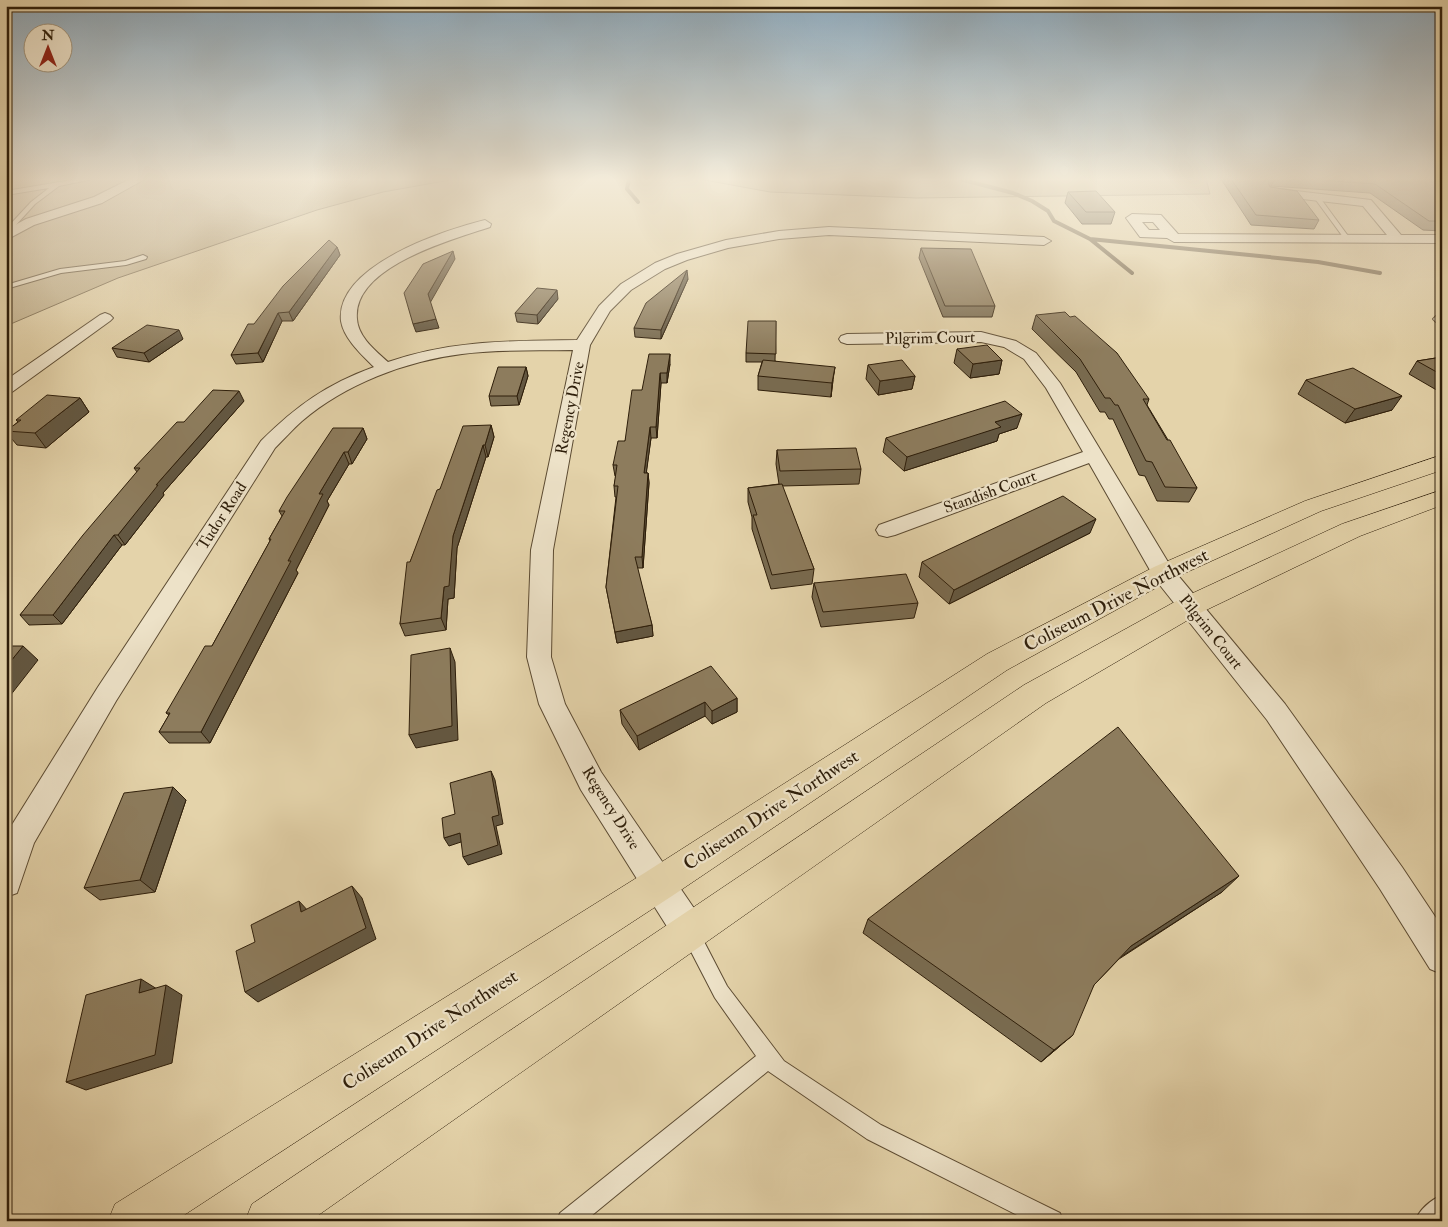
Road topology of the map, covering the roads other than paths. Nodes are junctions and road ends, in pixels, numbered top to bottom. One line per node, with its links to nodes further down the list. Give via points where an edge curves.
1 (448, 236): 16 (street, via 396,258 372,275 351,301 348,310 353,331)
2 (772, 236): 15 (street, Regency Drive, via 726,244 660,266 626,287 604,309)
3 (942, 236): 10 (street, Regency Drive)
4 (1184, 236): 7 (street)
5 (1345, 236): 7 (lane)
6 (1395, 236): 8 (street)
7 (1348, 240): 8 (street)
8 (1398, 240): 9 (street)
9 (1442, 240)
10 (1044, 241)
11 (143, 257): 12 (lane, via 126,263 60,271)
12 (6, 287)
13 (104, 318): 17 (street)
14 (847, 339): 18 (street, Pilgrim Court, via 980,337 1021,349 1037,363 1054,387)
15 (582, 345): 16 (street, Tudor Road, via 460,349); 25 (street, Regency Drive, via 542,550 539,657 552,704 591,781)
16 (385, 369): 24 (street, Tudor Road, via 336,391 296,417 268,445 102,702 21,838)
17 (6, 388)
18 (1093, 455): 21 (street, Standish Court); 22 (street, Pilgrim Court)
19 (1442, 462): 22 (main road, Coliseum Drive Northwest, via 1313,506)
20 (1442, 496): 23 (main road, via 1351,530)
21 (887, 530)
22 (1163, 573): 23 (street, Pilgrim Court); 25 (main road, Coliseum Drive Northwest, via 997,662)
23 (1190, 606): 26 (main road, via 1035,694); 27 (street, Pilgrim Court, via 1276,712)
24 (6, 882)
25 (659, 884): 26 (street, Regency Drive); 30 (main road, Coliseum Drive Northwest)
26 (690, 932): 28 (lane, via 720,992); 31 (main road)
27 (1442, 957)
28 (769, 1058): 32 (lane); 33 (lane, via 777,1068 874,1132)
29 (1442, 1206): 34 (lane)
30 (132, 1221)
31 (269, 1221)
32 (568, 1221)
33 (1052, 1221)
34 (1426, 1221)

